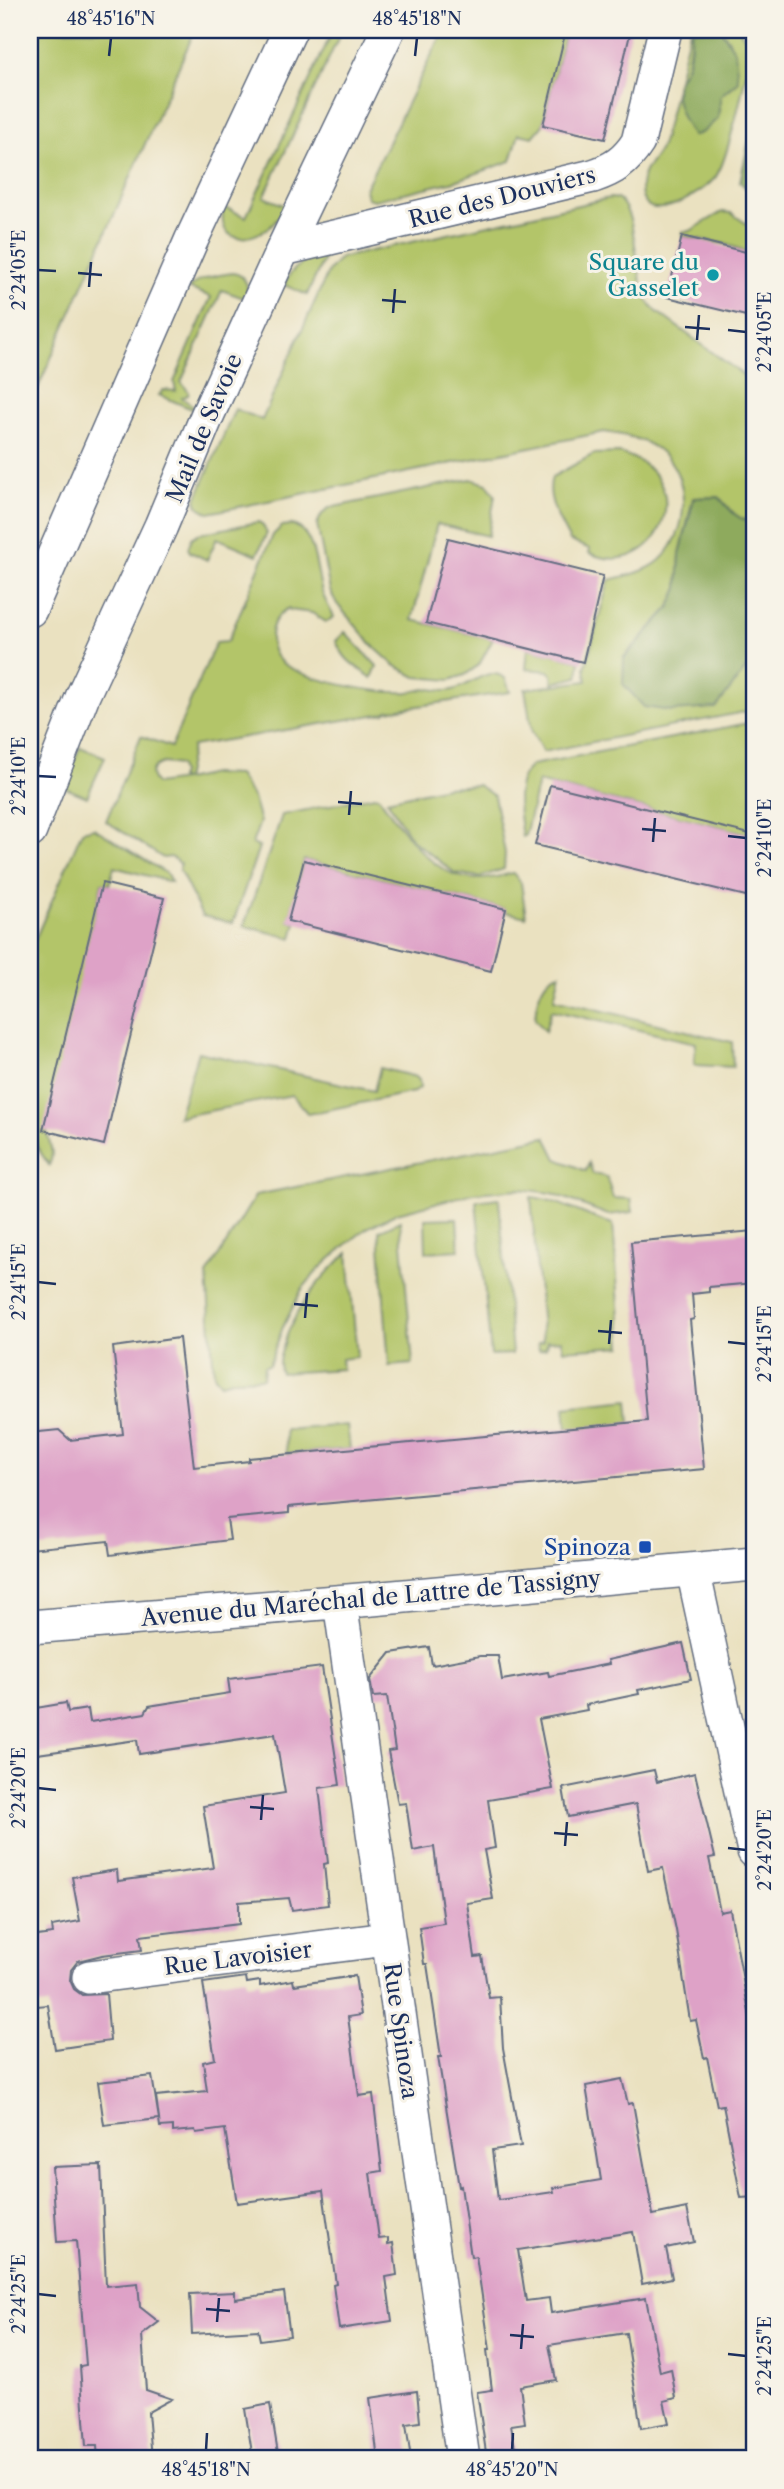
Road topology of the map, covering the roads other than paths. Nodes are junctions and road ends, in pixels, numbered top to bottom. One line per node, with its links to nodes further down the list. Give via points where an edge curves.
1 (290, 30): 5 (street, via 191,241)
2 (388, 30): 4 (street, Mail de Savoie)
3 (665, 30): 4 (street, Rue des Douviers, via 638,142 615,168)
4 (283, 249): 6 (street, Mail de Savoie, via 83,695)
5 (30, 610)
6 (30, 831)
7 (754, 1564): 8 (street, Avenue du Maréchal de Lattre de Tassigny)
8 (693, 1570): 9 (street, Avenue du Maréchal de Lattre de Tassigny); 11 (street)
9 (340, 1602): 10 (street, Avenue du Maréchal de Lattre de Tassigny); 12 (street, Rue Spinoza)
10 (30, 1627)
11 (754, 1852)
12 (387, 1939): 13 (street, Rue Lavoisier); 14 (street, Rue Spinoza)
13 (89, 1977)
14 (463, 2459)

